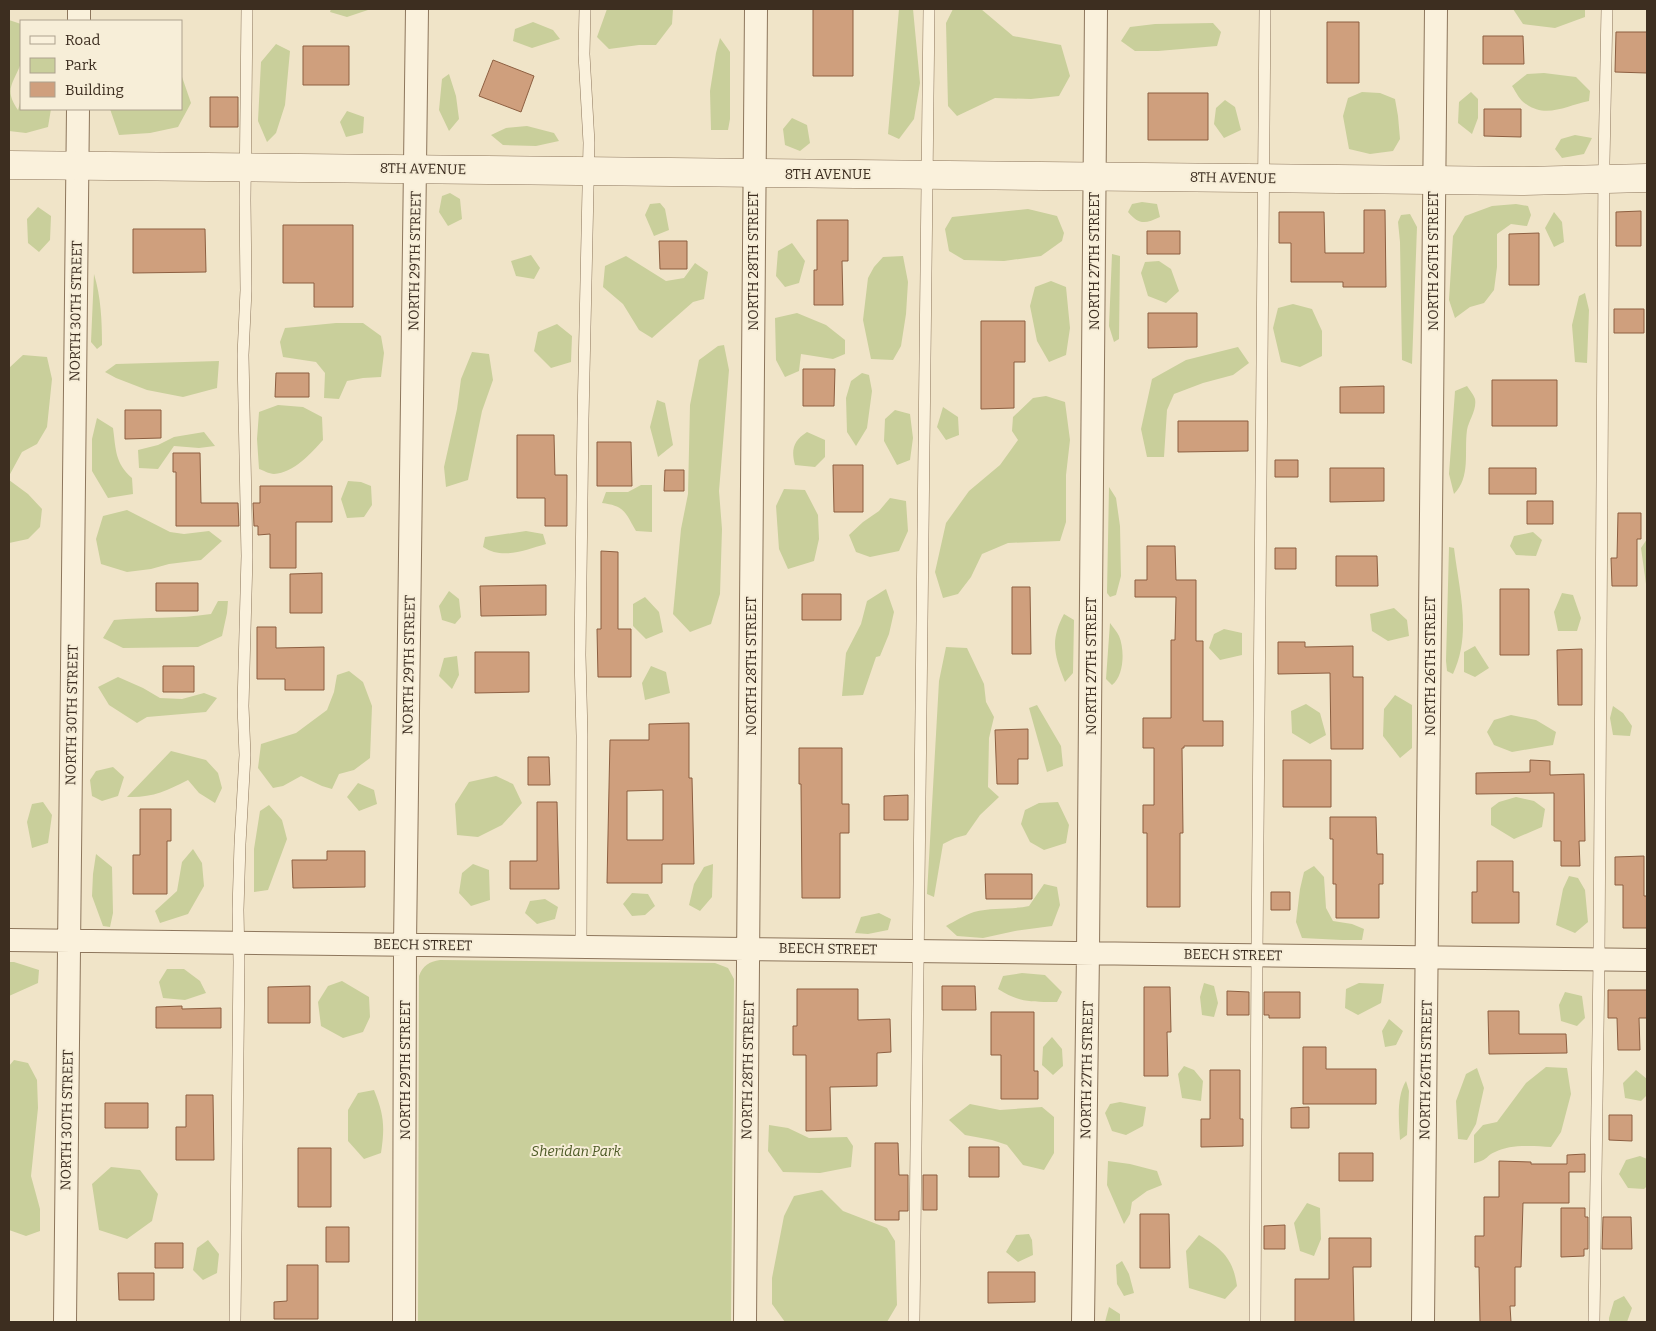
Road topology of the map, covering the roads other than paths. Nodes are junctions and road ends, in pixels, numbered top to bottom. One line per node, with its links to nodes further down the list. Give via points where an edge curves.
1 (247, 9): 13 (lane)
2 (417, 9): 14 (street, NORTH 29TH STREET)
3 (585, 9): 15 (lane)
4 (756, 9): 16 (street, NORTH 28TH STREET)
5 (929, 9): 17 (lane)
6 (1096, 9): 18 (street, NORTH 27TH STREET)
7 (1265, 9): 19 (lane)
8 (1436, 9): 21 (street, NORTH 26TH STREET)
9 (1607, 9): 22 (lane)
10 (78, 110): 12 (street, NORTH 30TH STREET)
11 (9, 165): 12 (street, 8TH AVENUE)
12 (78, 167): 13 (street, 8TH AVENUE); 24 (street, NORTH 30TH STREET)
13 (246, 168): 14 (street, 8TH AVENUE); 25 (lane, via 243,355 247,556 245,755)
14 (416, 168): 15 (street, 8TH AVENUE); 26 (street, NORTH 29TH STREET)
15 (589, 171): 16 (street, 8TH AVENUE); 27 (lane, via 580,655)
16 (754, 174): 17 (street, 8TH AVENUE); 28 (street, NORTH 28TH STREET)
17 (927, 175): 18 (street, 8TH AVENUE); 29 (lane)
18 (1095, 176): 19 (street, 8TH AVENUE); 30 (street, NORTH 27TH STREET)
19 (1264, 178): 21 (street, 8TH AVENUE); 31 (lane)
20 (1647, 178): 22 (street, 8TH AVENUE)
21 (1434, 180): 22 (street, 8TH AVENUE); 32 (street, NORTH 26TH STREET)
22 (1604, 180): 33 (lane)
23 (9, 940): 24 (street, BEECH STREET)
24 (69, 941): 25 (street, BEECH STREET); 35 (street, NORTH 30TH STREET)
25 (238, 942): 26 (street, BEECH STREET); 36 (lane)
26 (405, 945): 27 (street, BEECH STREET); 37 (street, NORTH 29TH STREET)
27 (581, 947): 28 (street, BEECH STREET)
28 (750, 948): 29 (street, BEECH STREET); 38 (street, NORTH 28TH STREET)
29 (917, 951): 30 (street, BEECH STREET); 39 (lane)
30 (1088, 952): 31 (street, BEECH STREET); 40 (street, NORTH 27TH STREET)
31 (1257, 955): 32 (street, BEECH STREET); 41 (lane)
32 (1427, 957): 33 (street, BEECH STREET); 42 (street, NORTH 26TH STREET)
33 (1599, 959): 34 (street, BEECH STREET); 43 (lane)
34 (1647, 960)
35 (65, 1322)
36 (234, 1322)
37 (404, 1322)
38 (745, 1322)
39 (914, 1322)
40 (1083, 1322)
41 (1255, 1322)
42 (1423, 1322)
43 (1594, 1322)

